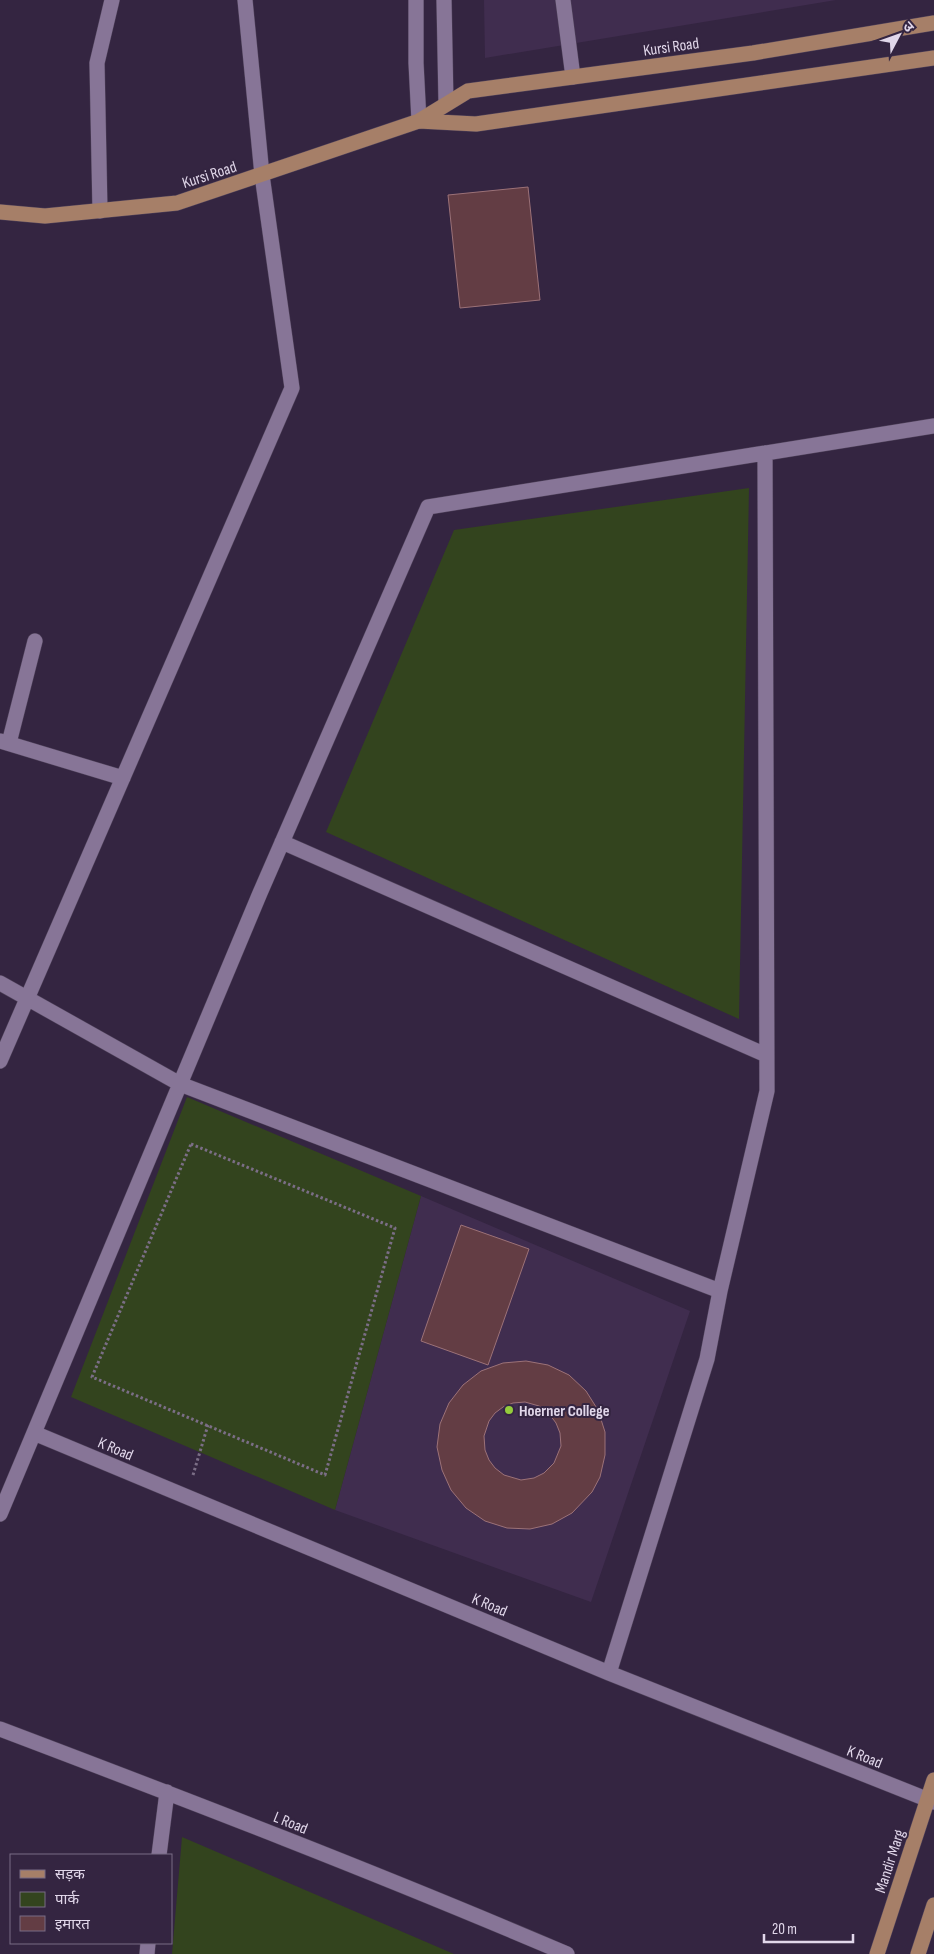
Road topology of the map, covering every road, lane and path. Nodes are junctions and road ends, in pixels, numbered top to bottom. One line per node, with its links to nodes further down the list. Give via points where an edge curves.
1 (112, 0): 12 (street, via 97,63)
2 (245, 0): 11 (street)
3 (416, 0): 10 (street)
4 (444, 0): 9 (street)
5 (563, 0): 8 (street)
6 (934, 23): 8 (main road, Kursi Road, via 753,53)
7 (934, 58): 10 (main road, Kursi Road, via 476,124)
8 (573, 77): 9 (main road, Kursi Road, via 468,91)
9 (446, 103): 10 (main road, Kursi Road)
10 (420, 121): 11 (main road, Kursi Road)
11 (262, 175): 12 (main road, Kursi Road, via 177,203); 18 (street, via 292,388)
12 (100, 211): 13 (main road, Kursi Road, via 46,216)
13 (0, 212)
14 (934, 426): 15 (street)
15 (766, 453): 19 (street, via 428,507); 22 (street)
16 (35, 641): 17 (street)
17 (4, 742): 18 (street)
18 (123, 778): 21 (street)
19 (282, 842): 22 (street); 24 (street)
20 (0, 983): 21 (street)
21 (27, 998): 23 (street); 24 (street)
22 (766, 1055): 25 (street, via 766,1091)
23 (0, 1061)
24 (180, 1084): 25 (street); 27 (street)
25 (720, 1291): 30 (street, via 707,1359)
26 (208, 1425): 26 (path, via 324,1475 395,1228 191,1144 92,1376); 28 (path)
27 (34, 1433): 28 (street, K Road); 29 (street)
28 (186, 1496): 30 (street, K Road)
29 (0, 1514)
30 (609, 1673): 34 (street, K Road)
31 (0, 1729): 33 (street, L Road)
32 (934, 1780): 34 (main road, Mandir Marg)
33 (167, 1792): 35 (street); 37 (street, L Road, via 458,1907)
34 (931, 1801): 39 (main road, Mandir Marg)
35 (159, 1854)
36 (934, 1905): 40 (main road)
37 (536, 1948): 38 (street, L Road)
38 (567, 1954)
39 (877, 1954)
40 (918, 1954)

